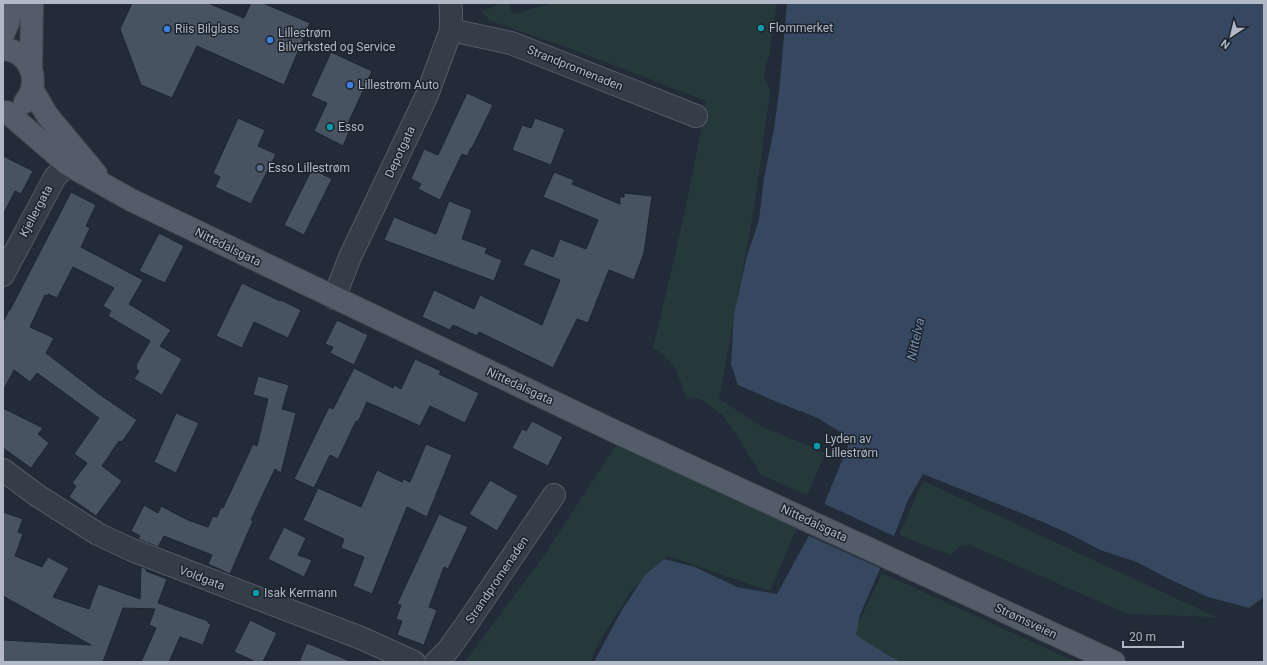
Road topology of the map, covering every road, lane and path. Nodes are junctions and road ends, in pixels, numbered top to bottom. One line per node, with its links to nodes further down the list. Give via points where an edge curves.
1 (12, 3): 5 (main road)
2 (32, 3): 7 (main road)
3 (450, 3): 4 (street, Depotgata)
4 (451, 30): 9 (street, Strandpromenaden, via 511,43); 12 (street, Depotgata, via 427,95 350,257)
5 (3, 35)
6 (3, 49): 7 (main road, Nittedalsgata, via 14,51 28,62)
7 (32, 80): 8 (main road, via 28,98 23,104); 10 (main road, Nittedalsgata, via 47,115)
8 (5, 112): 10 (main road, Nittedalsgata)
9 (696, 116)
10 (73, 159): 11 (street, Kjellergata, via 55,176); 12 (main road, Nittedalsgata, via 105,186)
11 (3, 275)
12 (334, 298): 15 (main road, Nittedalsgata)
13 (3, 470): 16 (street, Voldgata, via 38,496 98,534 132,550 361,638)
14 (554, 495): 17 (street, Strandpromenaden, via 466,625)
15 (938, 581): 18 (main road, Strømsveien)
16 (414, 662)
17 (436, 662)
18 (1114, 662)

